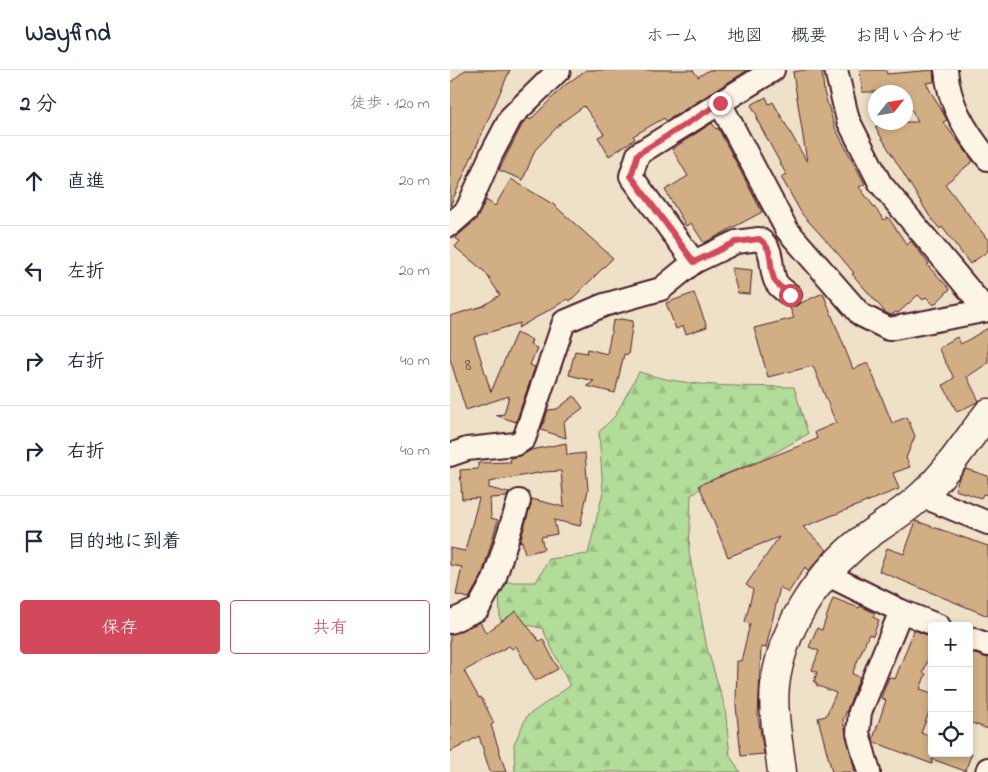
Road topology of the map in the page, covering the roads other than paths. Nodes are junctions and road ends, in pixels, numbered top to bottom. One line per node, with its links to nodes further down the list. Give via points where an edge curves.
1 (559, 70): 7 (street, via 511,117 467,210)
2 (773, 70): 5 (street)
3 (836, 70): 10 (street, via 848,120 880,183)
4 (946, 70): 6 (street, via 948,89 957,113)
5 (720, 103): 8 (street, via 638,154 631,176); 10 (street, via 787,230 861,315 889,329)
6 (988, 159)
7 (450, 225)
8 (694, 262): 9 (street, via 736,242 759,239 767,244 775,282); 12 (street, via 661,289 604,305 564,322 524,440 516,444 467,448)
9 (790, 295)
10 (987, 310)
11 (988, 413): 13 (street)
12 (450, 455)
13 (922, 496): 15 (street); 16 (street, via 854,546)
14 (518, 501): 18 (street, via 494,580 478,609)
15 (988, 523)
16 (826, 574): 17 (street); 22 (street, via 796,616 782,650 775,686 775,718)
17 (901, 610): 19 (street); 23 (street, via 860,712 858,733)
18 (450, 622)
19 (930, 622)
20 (973, 639): 21 (street)
21 (988, 645)
22 (782, 772)
23 (869, 772)

